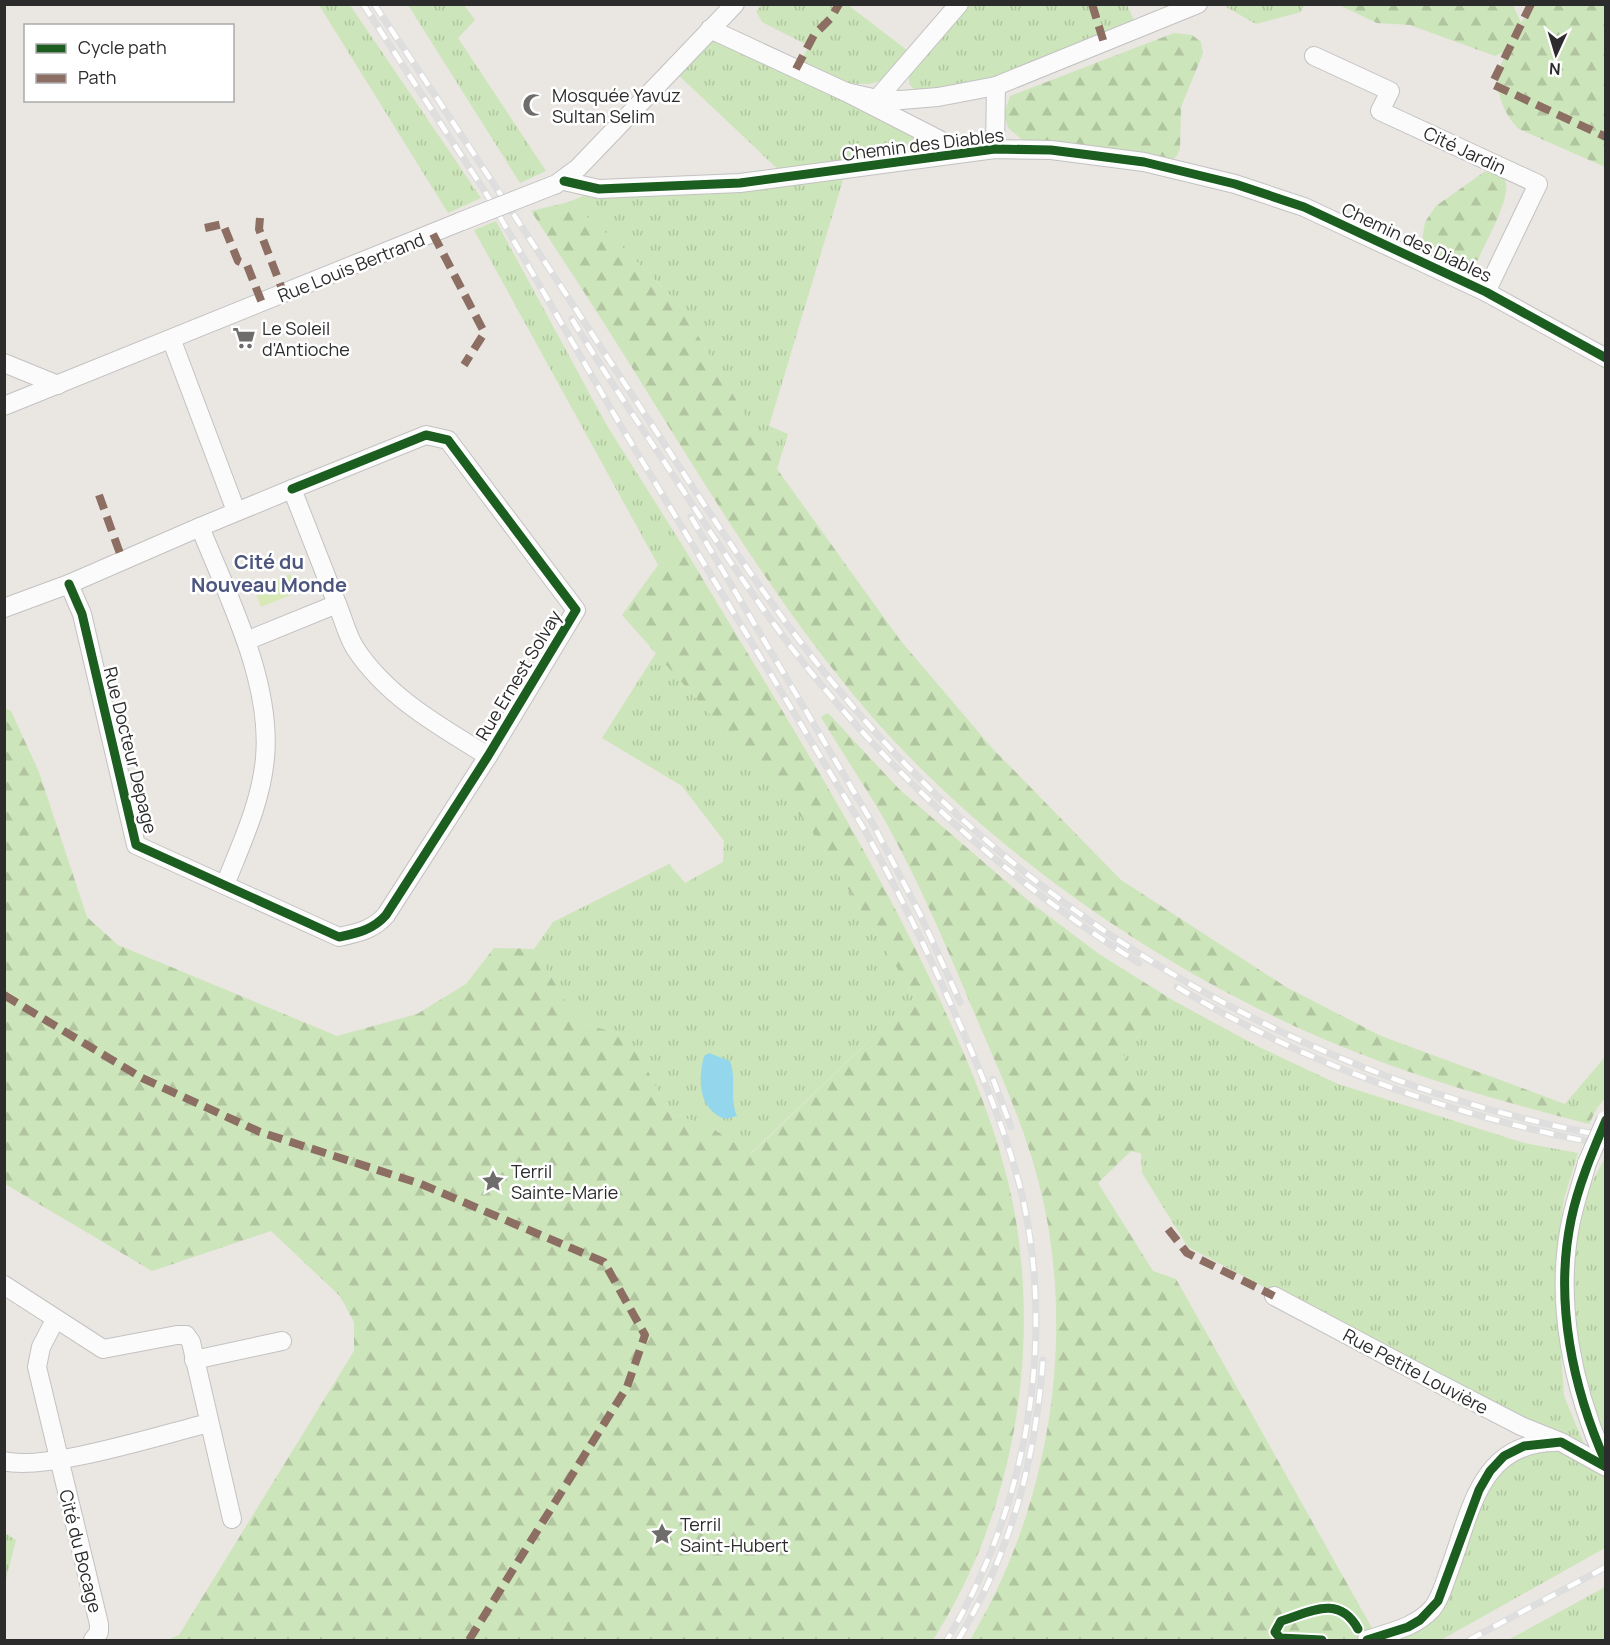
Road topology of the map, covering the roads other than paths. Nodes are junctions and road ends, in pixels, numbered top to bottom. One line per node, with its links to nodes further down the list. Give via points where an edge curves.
1 (735, 4): 4 (street)
2 (959, 4): 8 (street)
3 (1198, 4): 6 (street)
4 (710, 29): 7 (street); 11 (street)
5 (1314, 56): 12 (street, Cité Jardin, via 1390,91 1380,111 1538,184)
6 (996, 86): 8 (street, via 938,97); 9 (street)
7 (846, 92): 8 (street); 10 (street)
8 (877, 99)
9 (995, 149): 10 (street, Chemin des Diables); 12 (street, Chemin des Diables, via 1098,154 1235,184 1304,207)
10 (965, 153): 11 (street, Chemin des Diables, via 740,183 599,189)
11 (559, 183): 13 (street, Rue Louis Bertrand, bridge)
12 (1486, 292): 14 (street, Chemin des Diables)
13 (172, 341): 16 (street, Rue Louis Bertrand); 19 (street)
14 (1605, 358)
15 (4, 363): 16 (street)
16 (58, 385): 17 (street, Rue Louis Bertrand)
17 (4, 406)
18 (292, 489): 19 (street); 22 (street); 25 (street, Rue Ernest Solvay, via 426,435 448,440 576,610)
19 (236, 511): 20 (street)
20 (200, 527): 21 (street); 24 (street)
21 (69, 584): 23 (street); 26 (street, Rue Docteur Depage, via 82,614 136,845)
22 (338, 604): 24 (street); 25 (street, via 354,646 380,679 412,708)
23 (4, 608)
24 (246, 641): 26 (street, via 262,711 266,757 254,811)
25 (488, 756): 27 (street, Rue Ernest Solvay)
26 (225, 885): 27 (street, Rue Docteur Depage, via 339,937)
27 (378, 924)
28 (1605, 1120): 38 (street, bridge, via 1587,1163 1570,1222 1565,1295 1576,1380)
29 (4, 1285): 31 (street)
30 (1274, 1296): 35 (street, Rue Petite Louvière, via 1521,1426)
31 (55, 1320): 33 (street, via 103,1349 186,1335); 36 (street, Cité du Bocage, via 41,1347 37,1368)
32 (282, 1341): 33 (street)
33 (194, 1360): 34 (street)
34 (209, 1423): 36 (street); 39 (street)
35 (1561, 1442): 38 (street, Rue Petite Louvière); 41 (street, via 1524,1446 1504,1456 1479,1490 1438,1601 1408,1627)
36 (59, 1459): 37 (street, via 28,1464); 40 (street, Cité du Bocage, via 99,1624 98,1637)
37 (4, 1461)
38 (1605, 1465)
39 (232, 1520)
40 (93, 1641)
41 (1367, 1641)

